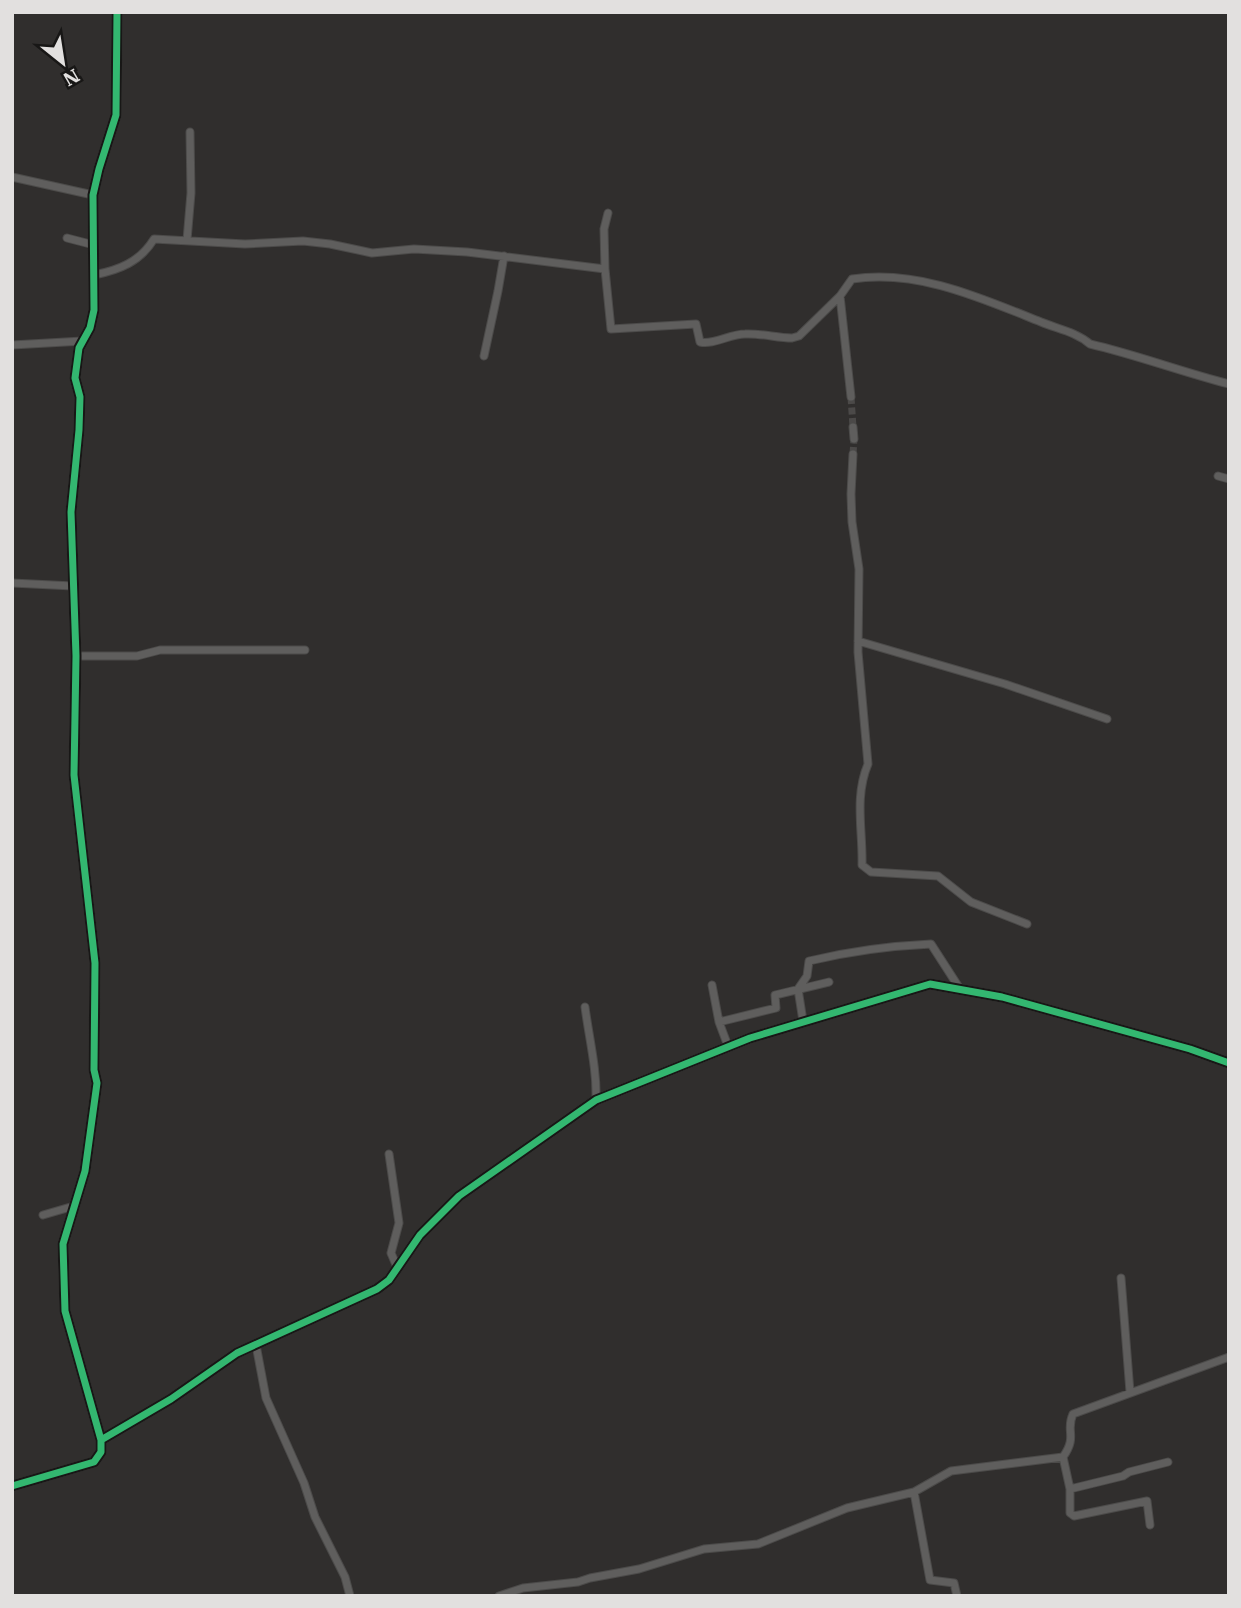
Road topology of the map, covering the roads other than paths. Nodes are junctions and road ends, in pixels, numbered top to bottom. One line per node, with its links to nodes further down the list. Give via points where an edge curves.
1 (117, 12): 4 (street, via 116,115)
2 (190, 132): 7 (street)
3 (12, 177): 4 (street)
4 (93, 195): 8 (street)
5 (608, 213): 10 (street)
6 (67, 238): 8 (street)
7 (187, 240): 9 (street, via 303,242 372,253 414,249); 11 (street, via 154,239 130,264)
8 (94, 246): 11 (street)
9 (503, 257): 10 (street); 15 (street)
10 (605, 269): 12 (street, via 611,329 696,324 700,342 708,344 745,334 799,337)
11 (94, 275): 13 (street, via 93,319)
12 (840, 296): 16 (street, via 852,279 904,278 980,296 1081,336 1090,344); 17 (street)
13 (83, 341): 14 (street); 24 (street, via 75,378 80,397 71,512)
14 (12, 345)
15 (484, 356)
16 (1229, 384)
17 (851, 397)
18 (853, 427): 19 (street)
19 (854, 439)
20 (853, 454): 25 (street, via 850,494 859,569)
21 (1218, 476): 22 (street)
22 (1229, 479)
23 (12, 583): 24 (street)
24 (73, 586): 27 (street)
25 (858, 641): 28 (street); 29 (street, via 868,764 861,780 862,865 872,872 938,876 971,902)
26 (305, 650): 27 (street, via 160,650 136,656)
27 (76, 656): 41 (street, via 74,775 95,963 97,1083 85,1171)
28 (1107, 719)
29 (1027, 924)
30 (829, 982): 32 (street)
31 (712, 985): 36 (street)
32 (798, 989): 33 (street, via 807,976 809,961 930,944); 35 (street); 36 (street, via 775,995 776,1008)
33 (960, 989): 35 (street, via 930,984); 38 (street)
34 (585, 1007): 39 (street, via 597,1074)
35 (803, 1021): 37 (street)
36 (719, 1022): 37 (street)
37 (728, 1046): 39 (street)
38 (1229, 1063)
39 (596, 1100): 43 (street, via 459,1196 420,1235)
40 (389, 1154): 43 (street, via 399,1223 391,1253)
41 (74, 1206): 42 (street); 48 (street, via 63,1244 65,1311)
42 (43, 1215)
43 (397, 1267): 45 (street, via 377,1289)
44 (1121, 1278): 47 (street)
45 (256, 1345): 48 (street); 56 (street, via 266,1398)
46 (1229, 1357): 47 (street)
47 (1130, 1392): 49 (street, via 1073,1414 1072,1444)
48 (101, 1440): 51 (street, via 101,1452 94,1462)
49 (1063, 1457): 52 (street); 53 (street, via 951,1471)
50 (1168, 1462): 52 (street)
51 (12, 1486)
52 (1070, 1489): 54 (street, via 1070,1513 1074,1516 1147,1501)
53 (914, 1492): 55 (street, via 847,1508 758,1544 704,1549 639,1569); 58 (street, via 930,1580 954,1583)
54 (1150, 1525)
55 (523, 1592): 57 (street)
56 (350, 1596)
57 (499, 1596)
58 (957, 1596)

